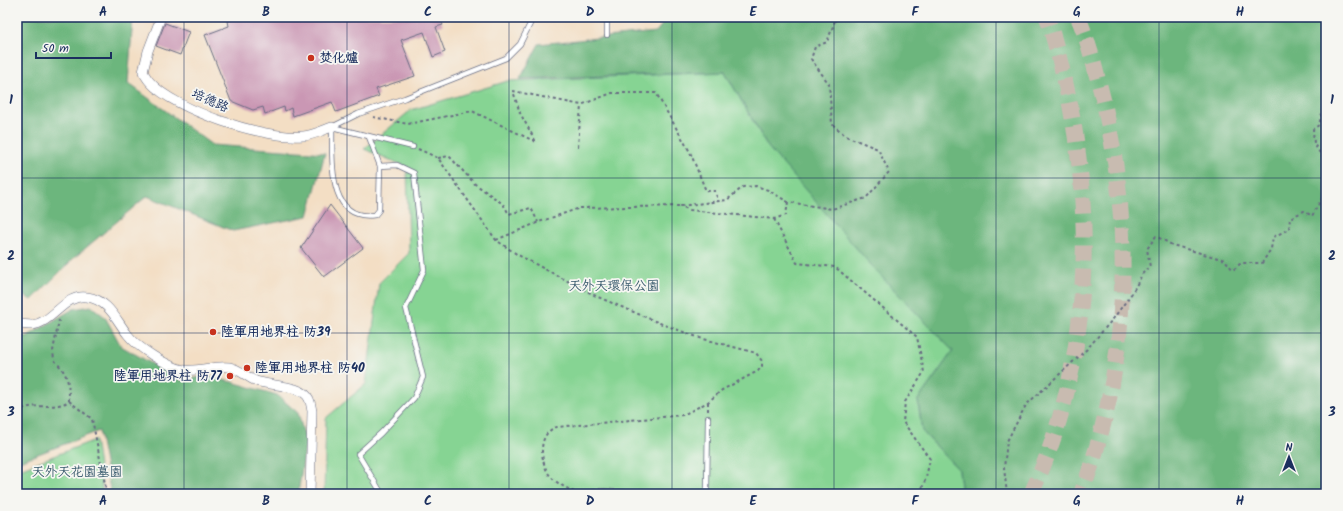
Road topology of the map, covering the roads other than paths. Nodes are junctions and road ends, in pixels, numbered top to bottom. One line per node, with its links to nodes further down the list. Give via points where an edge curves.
1 (161, 17): 5 (street, 培德路, via 148,51 144,72 162,93 203,114 234,126 273,134 303,136)
2 (530, 17): 5 (lane, via 530,24 520,44 506,58 358,114)
3 (607, 17): 4 (lane)
4 (607, 35)
5 (332, 127): 6 (lane); 8 (lane, via 335,187 338,197 352,212 366,217 375,215 379,210)
6 (369, 137): 7 (lane); 8 (lane)
7 (413, 147)
8 (380, 166): 12 (lane, via 397,165 414,173 424,270 406,308 423,378 414,398 358,454)
9 (17, 324): 11 (street, via 33,325 78,296 88,297 100,301 111,311 137,345 168,364 184,370 229,367 256,380 298,389 309,398 312,411)
10 (708, 418): 15 (lane, via 707,490)
11 (310, 494)
12 (382, 494)
13 (585, 494): 14 (lane, via 601,491)
14 (643, 494)
15 (704, 494)

